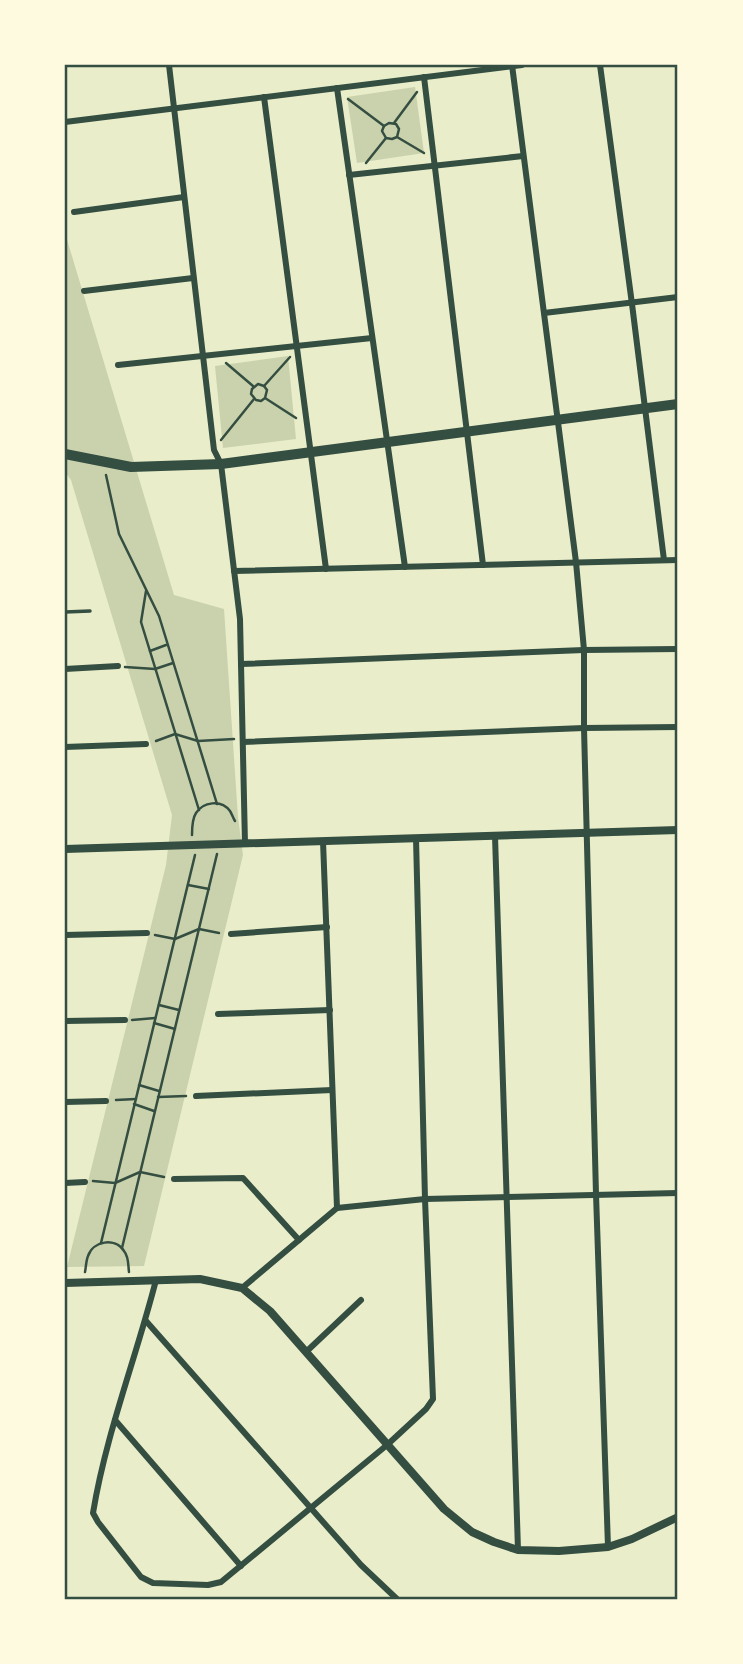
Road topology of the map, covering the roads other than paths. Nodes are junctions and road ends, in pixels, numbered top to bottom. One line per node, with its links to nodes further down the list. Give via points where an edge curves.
1 (169, 65): 8 (street)
2 (512, 65): 3 (street); 5 (street); 10 (street)
3 (522, 65)
4 (600, 65): 18 (street)
5 (424, 79): 6 (street); 11 (street)
6 (337, 89): 7 (street); 12 (street)
7 (264, 97): 8 (street); 21 (street)
8 (174, 109): 9 (street); 13 (street)
9 (65, 122)
10 (523, 156): 11 (street); 19 (street)
11 (435, 162): 12 (street); 27 (street)
12 (349, 175): 20 (street)
13 (184, 197): 14 (street); 15 (street)
14 (74, 212)
15 (193, 278): 16 (street); 22 (street)
16 (84, 291)
17 (678, 297): 18 (street)
18 (632, 303): 19 (street); 25 (street)
19 (544, 313): 26 (street)
20 (373, 338): 21 (street); 28 (street)
21 (297, 348): 22 (street); 29 (street)
22 (202, 356): 23 (street); 31 (street, via 214,450)
23 (118, 365)
24 (678, 404): 25 (main road)
25 (645, 408): 26 (main road); 33 (street)
26 (558, 420): 27 (main road); 34 (street)
27 (467, 432): 28 (main road); 35 (street)
28 (387, 442): 29 (main road); 36 (street)
29 (311, 452): 31 (main road); 37 (street)
30 (65, 454): 31 (main road, via 131,467)
31 (221, 464): 38 (street)
32 (678, 559): 33 (street)
33 (664, 560): 34 (street)
34 (576, 562): 35 (street); 42 (street)
35 (483, 565): 36 (street)
36 (405, 567): 37 (street)
37 (326, 569): 38 (street)
38 (234, 571): 43 (street)
39 (90, 611): 40 (lane)
40 (65, 612)
41 (678, 649): 42 (street)
42 (584, 650): 43 (street); 47 (street)
43 (241, 664): 48 (street)
44 (118, 666): 45 (street)
45 (65, 669)
46 (678, 727): 47 (street)
47 (584, 729): 48 (street); 52 (street)
48 (243, 740): 56 (street)
49 (146, 744): 50 (street)
50 (65, 747)
51 (678, 830): 52 (street)
52 (588, 833): 53 (street); 74 (street)
53 (495, 836): 54 (street); 75 (street)
54 (416, 838): 55 (street); 76 (street)
55 (324, 841): 56 (street); 58 (street)
56 (245, 844): 57 (street)
57 (65, 849)
58 (327, 927): 60 (street); 62 (street)
59 (147, 933): 61 (street)
60 (231, 934)
61 (65, 935)
62 (330, 1010): 63 (street); 66 (street)
63 (218, 1014)
64 (125, 1020): 65 (street)
65 (65, 1021)
66 (332, 1090): 67 (street); 77 (street)
67 (196, 1096)
68 (106, 1101): 69 (street)
69 (65, 1102)
70 (174, 1179): 78 (street, via 243,1178)
71 (85, 1182): 72 (street)
72 (65, 1183)
73 (678, 1193): 74 (street)
74 (596, 1194): 75 (street); 89 (street)
75 (507, 1196): 76 (street); 90 (street)
76 (425, 1199): 77 (street); 86 (street, via 433,1399)
77 (337, 1208): 78 (street)
78 (299, 1240): 81 (street)
79 (156, 1280): 80 (street); 81 (street, via 200,1279); 83 (street)
80 (65, 1283)
81 (242, 1289): 84 (street)
82 (362, 1300): 84 (street)
83 (146, 1321): 85 (street); 87 (street)
84 (307, 1351): 86 (street)
85 (115, 1420): 91 (street); 91 (street, via 93,1513 141,1577 153,1583 208,1585 221,1582)
86 (387, 1445): 87 (street); 90 (street, via 444,1509 472,1532)
87 (311, 1507): 91 (street); 92 (street)
88 (678, 1517): 89 (street)
89 (608, 1547): 90 (street)
90 (518, 1550)
91 (241, 1566)
92 (397, 1599)

